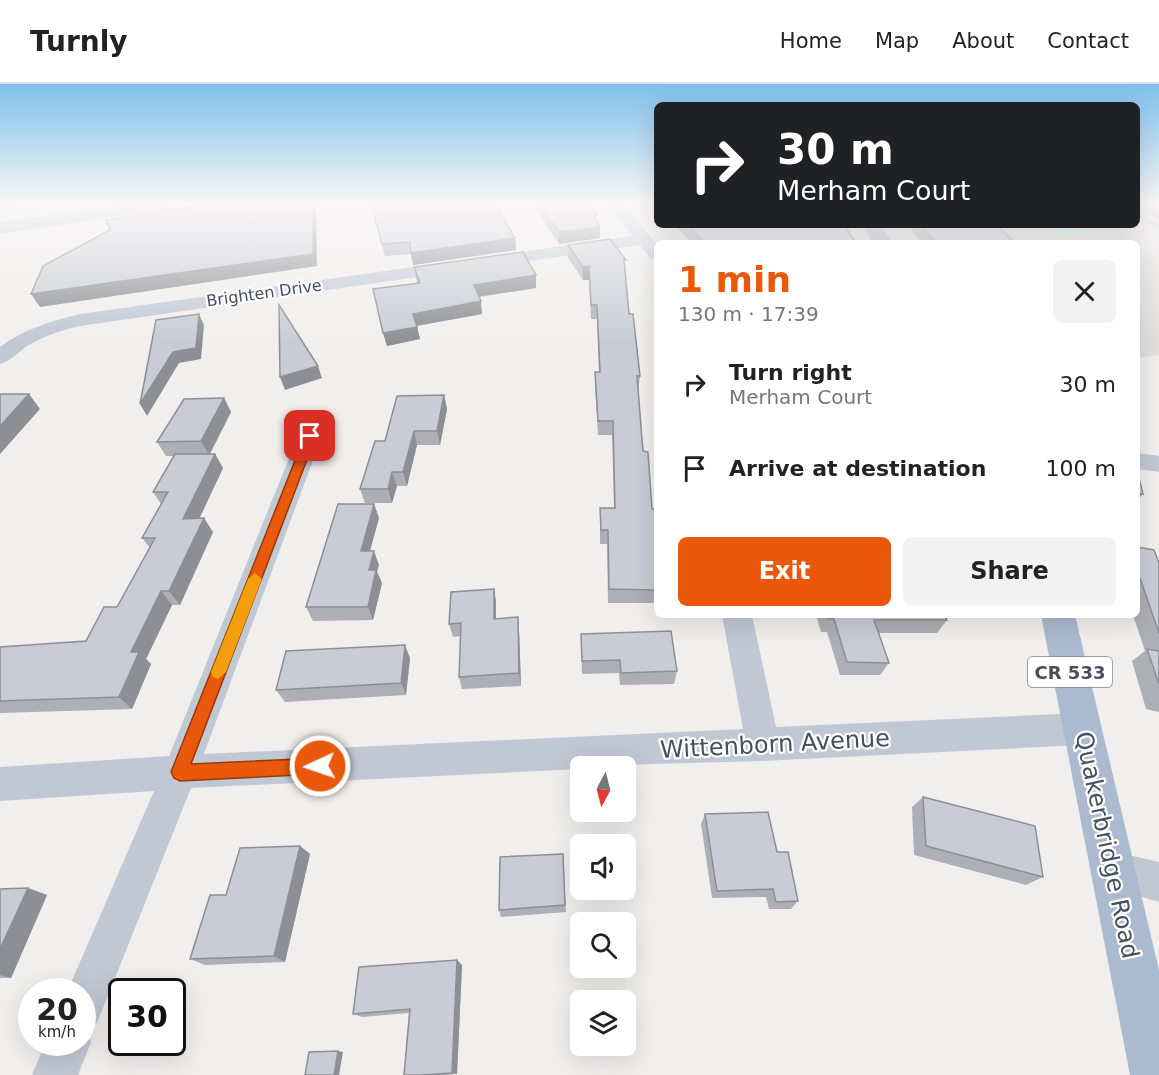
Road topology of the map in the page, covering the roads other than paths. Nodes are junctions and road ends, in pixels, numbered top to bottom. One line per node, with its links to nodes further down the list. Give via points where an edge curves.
1 (566, 250): 2 (street, Brighten Drive, via 80,320 26,338)
2 (0, 358)
3 (310, 436): 10 (street)
4 (1140, 461): 5 (street)
5 (1159, 464)
6 (738, 618): 9 (street)
7 (1059, 618): 8 (main road, Quakerbridge Road / CR 533)
8 (1082, 729): 9 (street, Wittenborn Avenue); 12 (main road, Quakerbridge Road / CR 533)
9 (763, 745): 10 (street, Wittenborn Avenue)
10 (180, 772): 11 (street, Wittenborn Avenue); 14 (street)
11 (0, 784)
12 (1111, 870): 13 (street); 17 (main road, Quakerbridge Road / CR 533)
13 (1159, 882)
14 (94, 978)
15 (63, 1056): 16 (street)
16 (55, 1075)
17 (1157, 1075)

